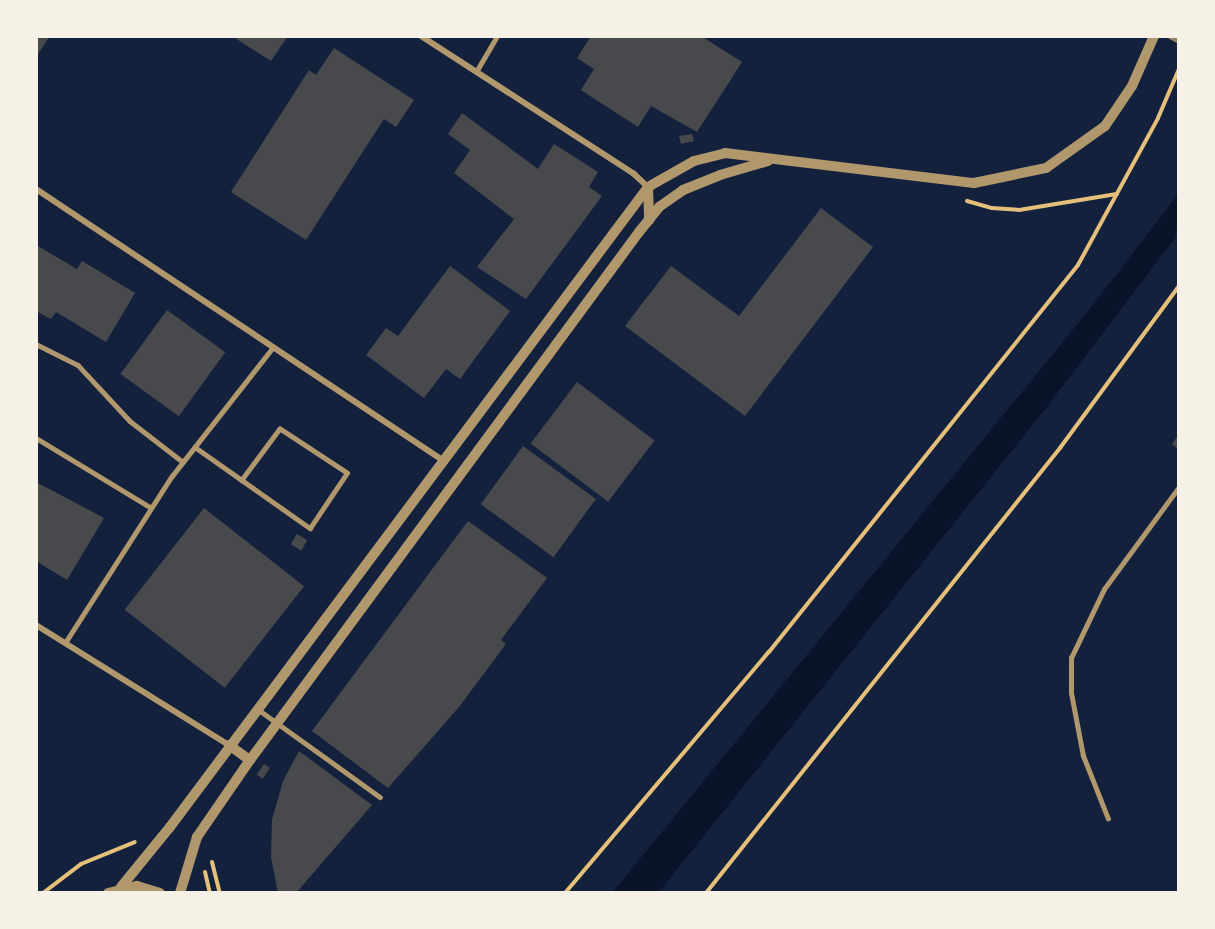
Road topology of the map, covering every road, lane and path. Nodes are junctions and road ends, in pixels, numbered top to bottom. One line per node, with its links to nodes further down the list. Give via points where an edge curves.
1 (421, 36): 5 (street)
2 (497, 36): 5 (lane)
3 (1154, 36): 6 (street, via 1132,86 1105,126 1046,168 974,183)
4 (1179, 69): 9 (path)
5 (476, 72): 7 (street, via 634,174)
6 (774, 160): 7 (street, via 725,153 694,161); 11 (street, via 720,174 683,190)
7 (648, 187): 11 (street); 17 (street)
8 (36, 189): 14 (street)
9 (1117, 194): 10 (path, via 1019,210 992,208); 40 (path, via 1078,265 769,652)
10 (957, 198)
11 (649, 220): 25 (street)
12 (1179, 286): 41 (path, via 1060,448)
13 (36, 344): 18 (lane, via 78,365 130,421)
14 (273, 347): 16 (lane); 17 (street)
15 (36, 438): 21 (lane)
16 (195, 447): 18 (lane); 19 (lane)
17 (442, 460): 24 (street)
18 (183, 462): 21 (lane)
19 (242, 480): 19 (lane, via 310,528 347,473 280,429)
20 (1179, 488): 29 (lane, via 1104,589 1071,658 1071,693 1083,756)
21 (150, 507): 23 (lane)
22 (36, 625): 23 (street)
23 (65, 643): 26 (street)
24 (257, 708): 25 (lane); 26 (street)
25 (277, 723): 27 (street); 28 (lane)
26 (229, 745): 27 (street); 33 (street)
27 (250, 760): 37 (street, via 196,837)
28 (380, 797)
29 (1108, 819)
30 (136, 841): 34 (path, via 81,864)
31 (212, 862): 39 (path)
32 (200, 867): 38 (path, via 208,877)
33 (121, 887): 35 (street); 36 (street, via 137,886)
34 (43, 893)
35 (108, 893)
36 (160, 893)
37 (180, 893)
38 (210, 893)
39 (220, 893)
40 (565, 893)
41 (706, 893)

